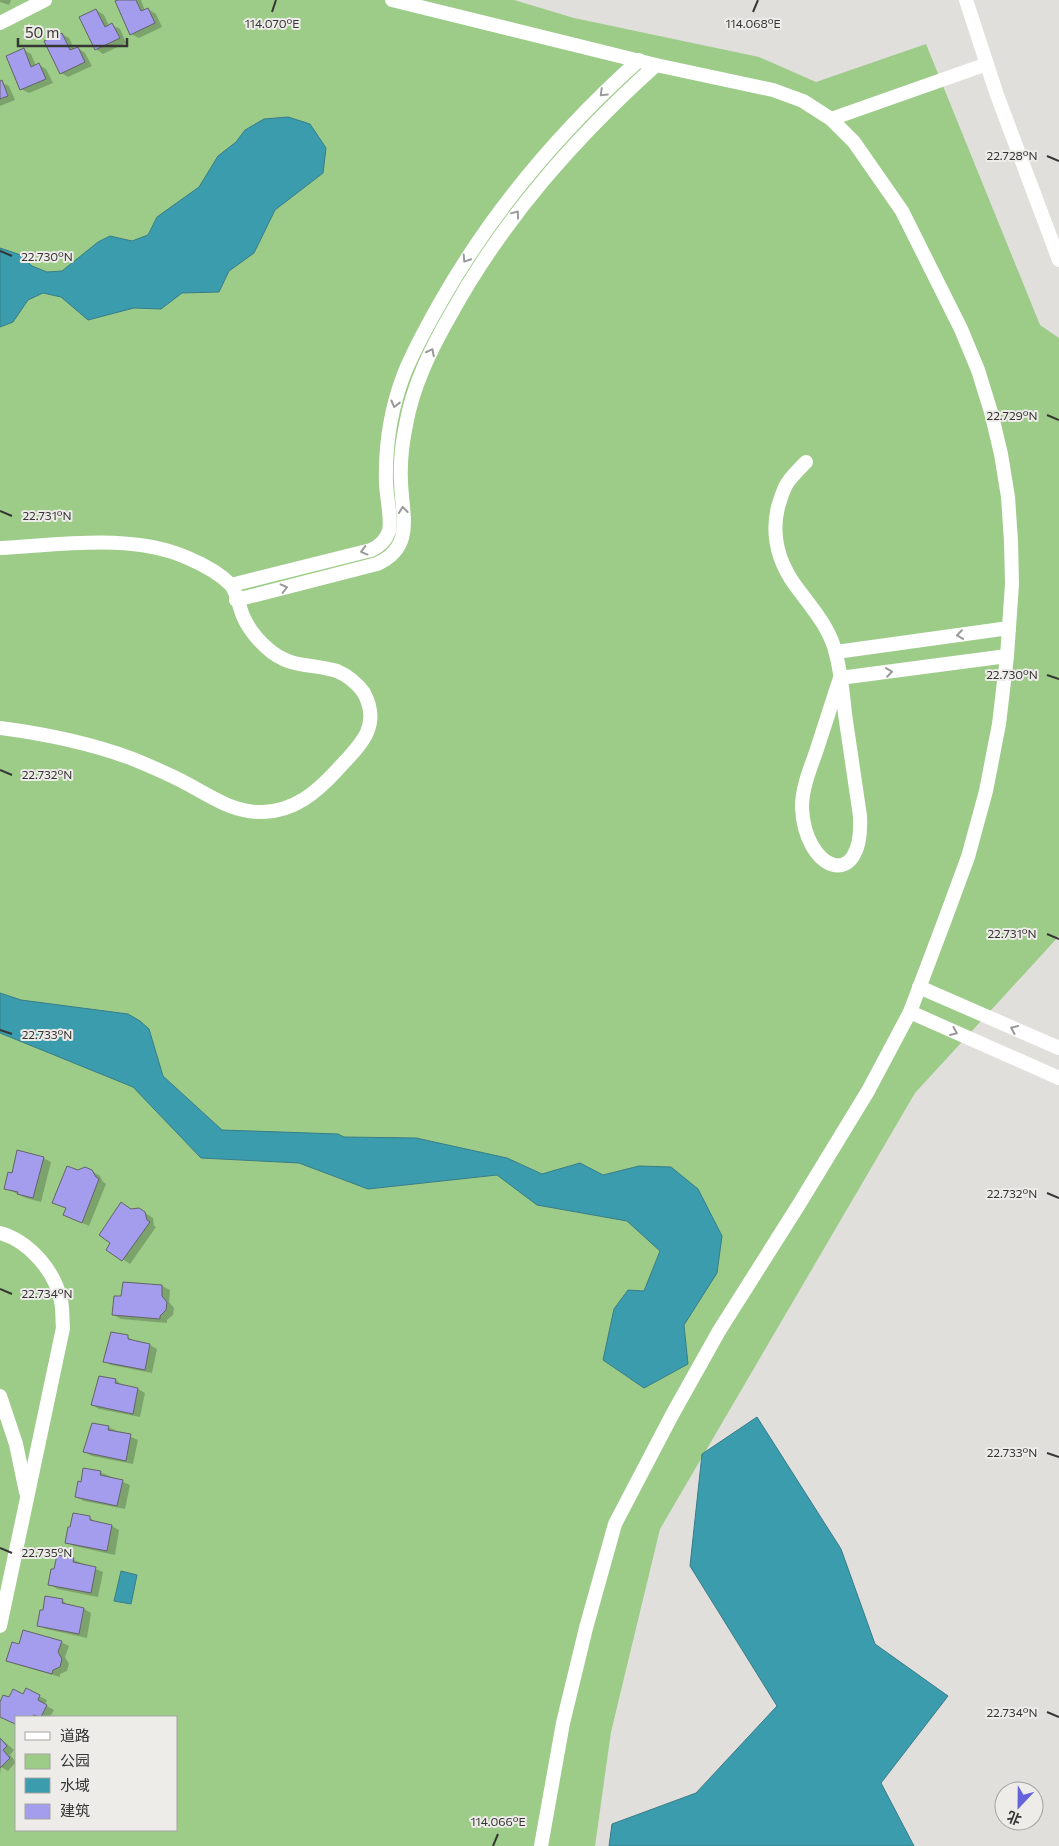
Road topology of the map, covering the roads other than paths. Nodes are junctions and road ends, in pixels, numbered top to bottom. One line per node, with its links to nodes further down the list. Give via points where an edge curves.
1 (45, 0): 4 (street)
2 (392, 0): 5 (street)
3 (966, 0): 6 (street)
4 (0, 23)
5 (638, 60): 7 (street); 12 (street, one-way to 12, via 560,136 517,187 468,256 429,322 404,375 392,416 386,458 390,528 385,539 371,550)
6 (987, 64): 8 (street); 9 (street)
7 (656, 65): 8 (street, via 788,94); 13 (street, one-way to 7, via 377,564 398,548 404,530 401,459 407,419 418,381 442,329 480,265 541,182 597,120)
8 (831, 119): 14 (street, via 854,142 902,211 978,370 1001,454 1008,497 1012,584)
9 (1059, 260)
10 (806, 462): 15 (street, via 782,494 774,532 783,567 826,628)
11 (0, 548): 12 (street, via 104,542 138,544 188,558)
12 (231, 585): 13 (street)
13 (236, 600): 18 (street, via 254,635 269,650 286,660 339,672 362,689 369,703 371,718 359,746 310,797 280,810 265,812 233,808 157,769 107,750 56,736)
14 (1009, 628): 15 (street, one-way to 15); 16 (street)
15 (836, 652): 17 (street)
16 (1007, 656): 17 (street, one-way to 16); 19 (street, via 999,724 986,791 968,857)
17 (840, 678): 17 (street, via 861,831 853,858 834,866 824,862 810,843 802,805 806,780)
18 (0, 728)
19 (919, 987): 20 (street); 21 (street, one-way to 19)
20 (910, 1012): 22 (street, one-way to 22); 27 (street, via 868,1091 719,1331 615,1524 564,1722)
21 (1059, 1048)
22 (1059, 1078)
23 (0, 1233): 25 (street, via 9,1235 32,1251 50,1274 61,1300 63,1328)
24 (0, 1396): 25 (street, via 16,1444)
25 (27, 1498): 26 (street)
26 (0, 1626)
27 (541, 1846)

